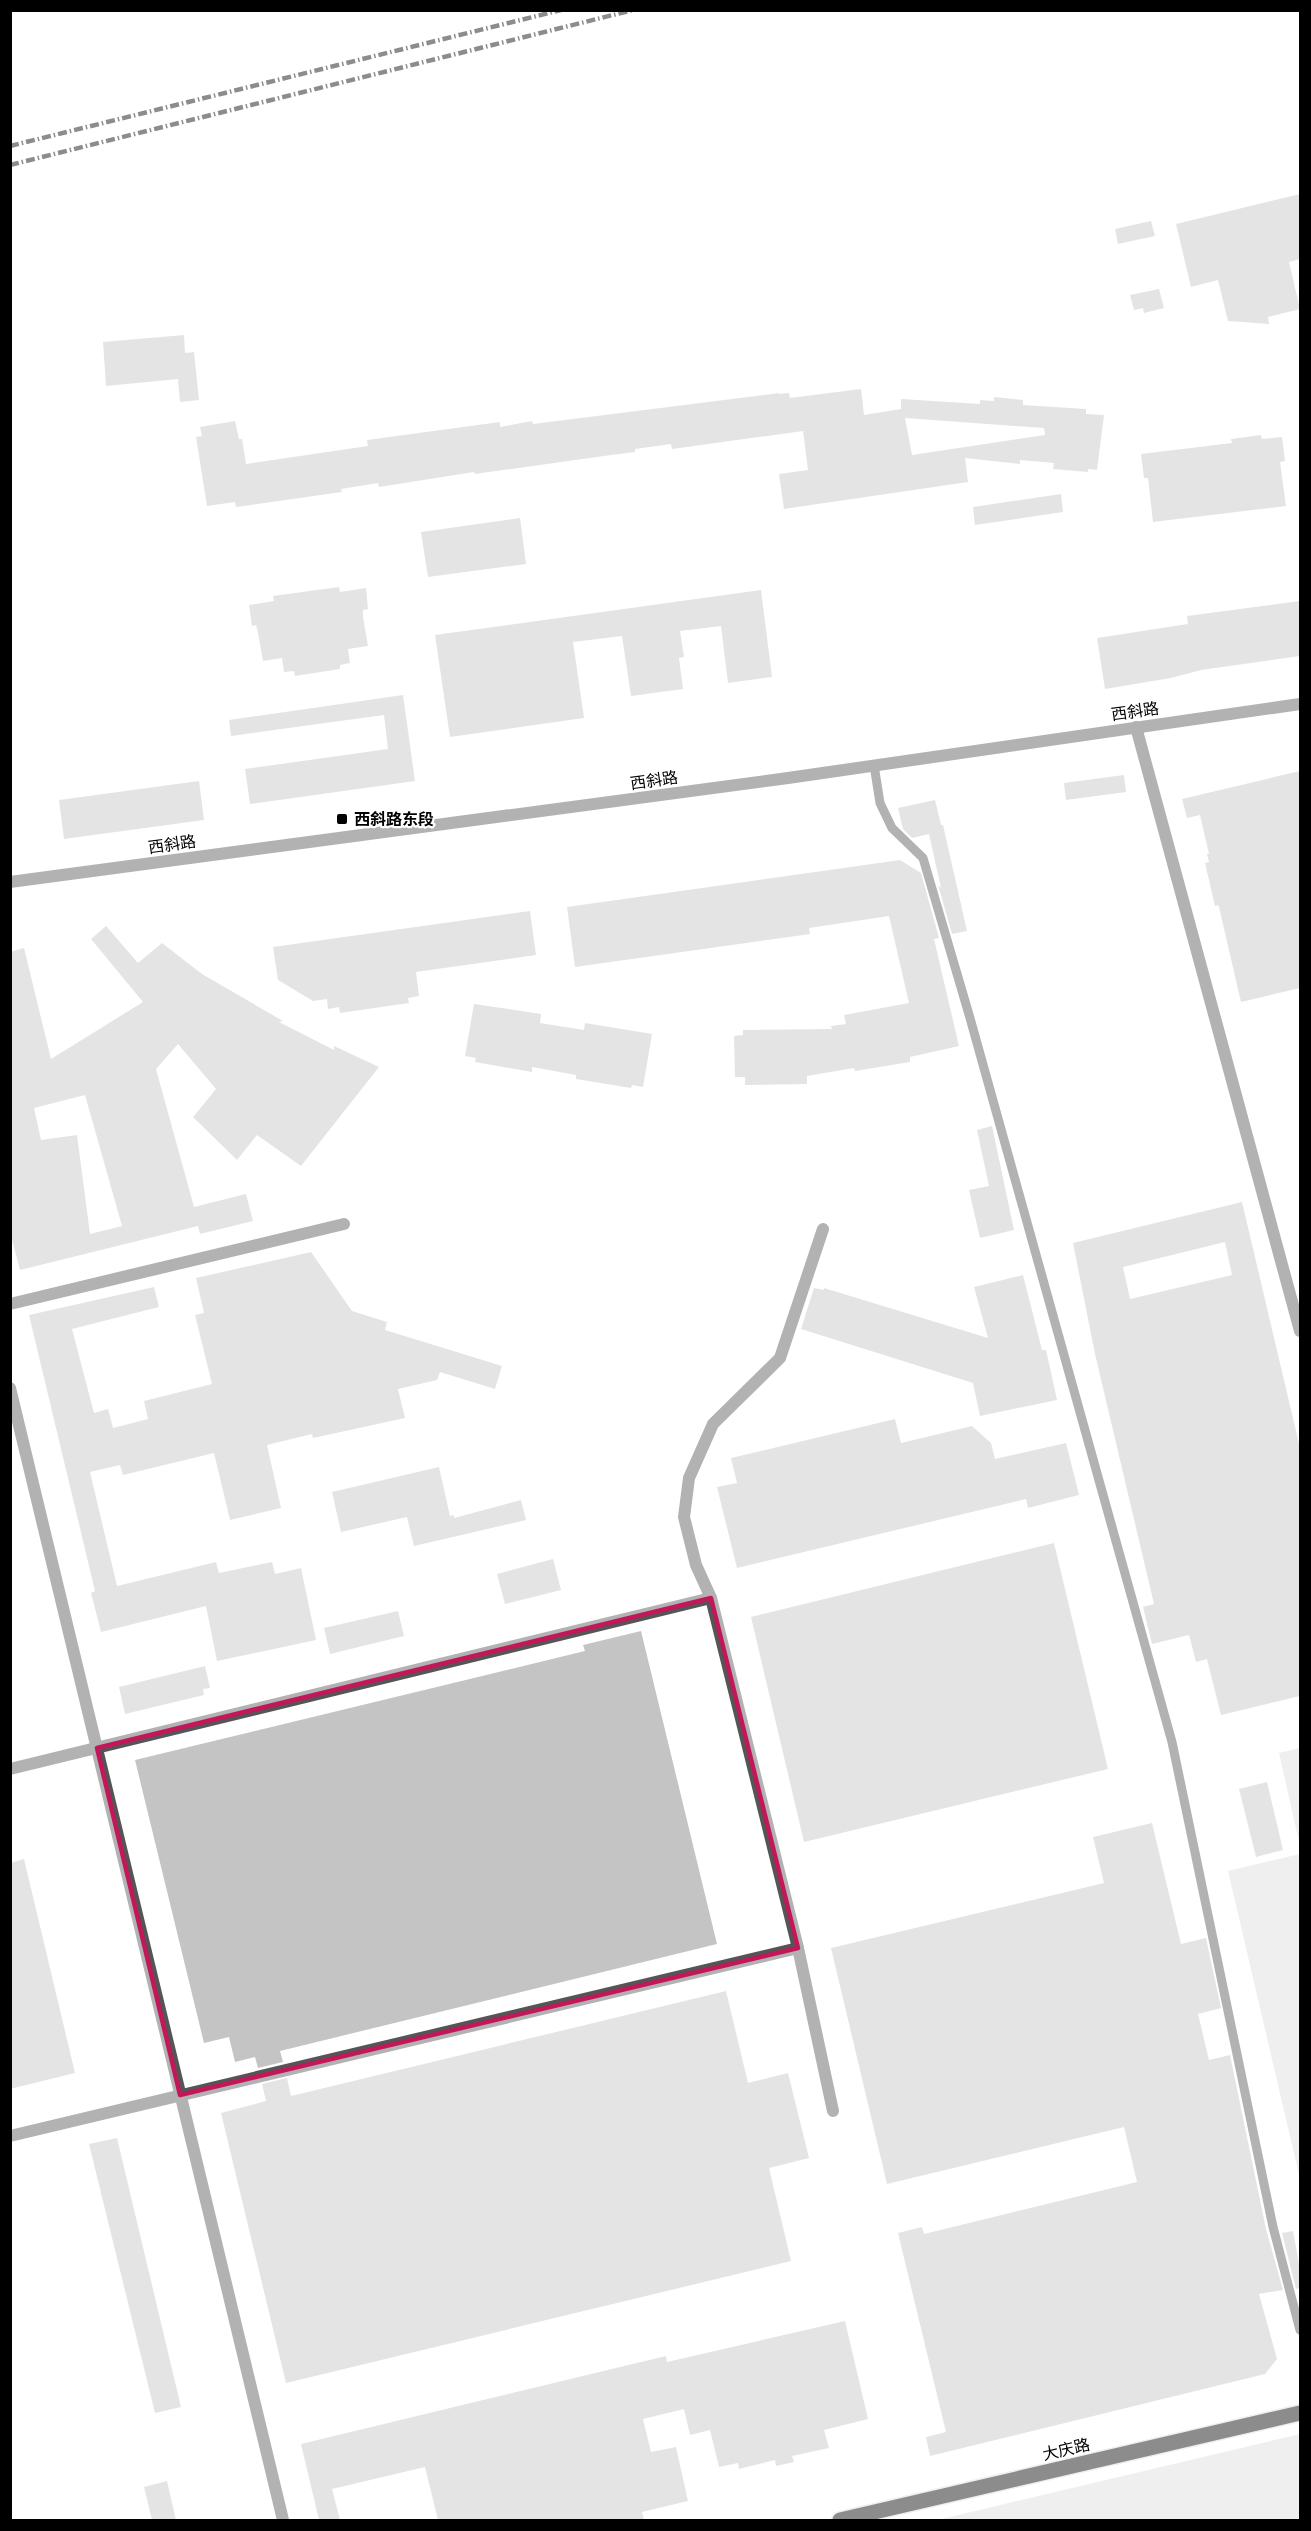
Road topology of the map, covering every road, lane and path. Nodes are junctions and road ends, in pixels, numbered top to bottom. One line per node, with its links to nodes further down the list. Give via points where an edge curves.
1 (1300, 704): 2 (street, 西斜路)
2 (1136, 727): 3 (street, 西斜路); 8 (street)
3 (874, 765): 4 (street, 西斜路); 17 (lane, via 880,803 892,828 923,858 1172,1742 1273,2227)
4 (10, 882)
5 (344, 1224): 7 (street)
6 (823, 1229): 10 (street, via 780,1358 713,1424 689,1478 684,1517 696,1565)
7 (10, 1304)
8 (1300, 1331)
9 (10, 1388): 11 (street)
10 (711, 1598): 11 (street); 13 (street)
11 (97, 1748): 12 (street); 14 (street)
12 (10, 1769)
13 (798, 1948): 14 (street); 15 (street)
14 (180, 2096): 16 (street); 19 (street)
15 (833, 2111)
16 (10, 2136)
17 (1300, 2330)
18 (1300, 2412): 20 (main road, 大庆路)
19 (283, 2520)
20 (840, 2520)

